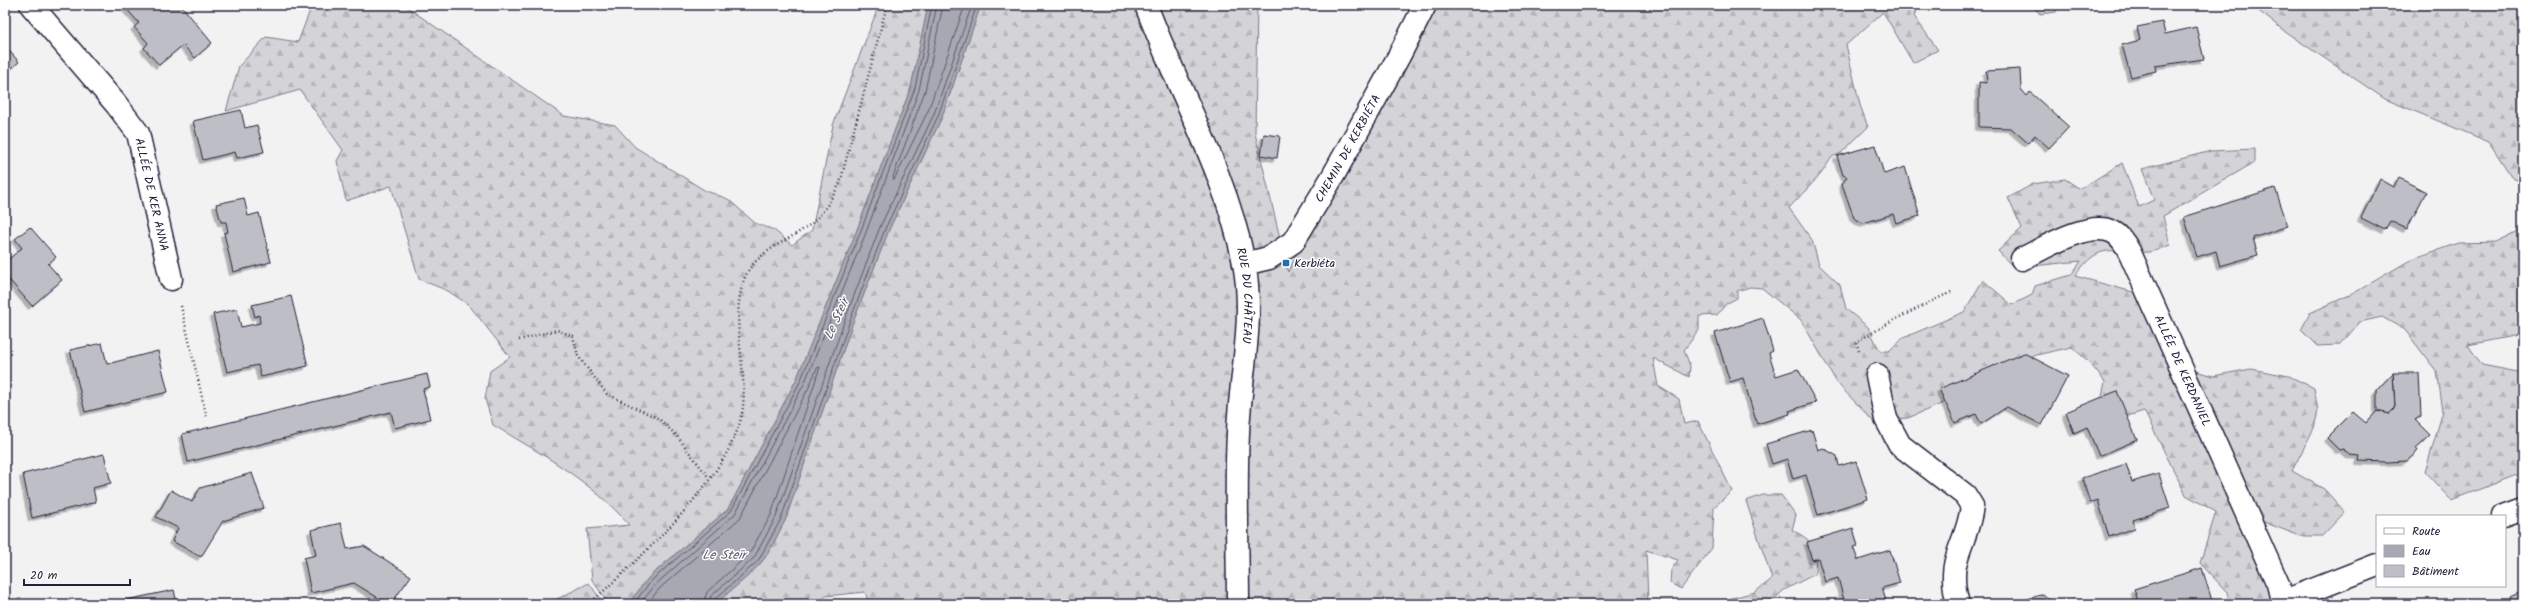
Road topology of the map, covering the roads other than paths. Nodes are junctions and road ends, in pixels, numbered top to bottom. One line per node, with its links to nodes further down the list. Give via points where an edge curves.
1 (31, 5): 6 (street, ALLÉE DE KER ANNA, via 138,133)
2 (1146, 5): 5 (street, RUE DU CHÂTEAU, via 1158,39 1197,122 1227,202)
3 (1425, 5): 5 (street, CHEMIN DE KERBIÉTA, via 1400,56 1293,242 1269,258)
4 (2022, 259): 11 (street, ALLÉE DE KERDANIEL, via 2067,238 2094,229 2112,232 2120,238 2128,249 2214,439 2276,579)
5 (1244, 264): 12 (street, RUE DU CHÂTEAU, via 1249,308 1238,433)
6 (171, 279)
7 (1877, 375): 13 (street, via 1886,419 1900,445 1965,495 1972,506 1953,567)
8 (2523, 509): 9 (street)
9 (2506, 515)
10 (2376, 565): 11 (street)
11 (2283, 603)
12 (1238, 604)
13 (1958, 604)

